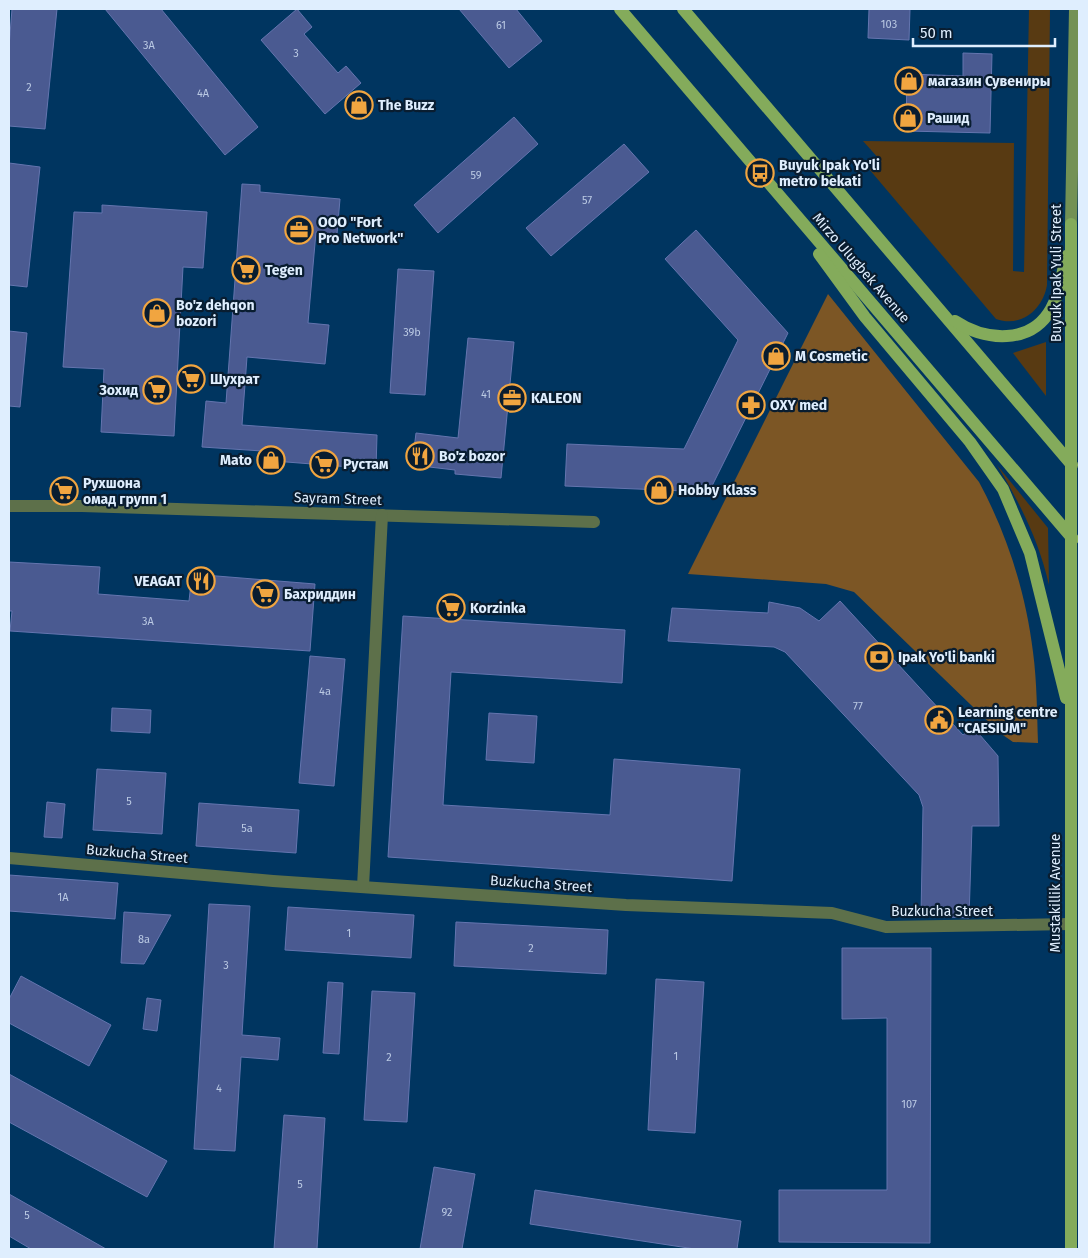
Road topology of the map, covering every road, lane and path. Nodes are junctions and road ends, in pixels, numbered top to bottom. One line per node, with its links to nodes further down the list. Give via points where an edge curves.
1 (620, 9): 4 (main road, Mirzo Ulugbek Avenue)
2 (683, 9): 6 (main road)
3 (1075, 9): 5 (main road, Buyuk Ipak Yuli Street)
4 (760, 173): 13 (main road, Mirzo Ulugbek Avenue); 14 (main road, via 865,317 970,442 1003,489 1030,553)
5 (1072, 224): 6 (main road, via 1055,300 1048,313 1028,331 989,337 968,330); 7 (main road, Buyuk Ipak Yuli Street)
6 (943, 313): 7 (main road)
7 (1075, 468): 13 (main road, Buyuk Ipak Yuli Street)
8 (9, 498): 10 (street, Sayram Street)
9 (9, 506): 10 (street, Sayram Street)
10 (82, 506): 11 (street, Sayram Street)
11 (382, 515): 12 (street, Sayram Street); 16 (street)
12 (594, 522)
13 (1075, 542): 14 (main road, Mustakillik Avenue)
14 (1071, 718): 17 (main road, Mustakillik Avenue)
15 (9, 858): 16 (street, Buzkucha Street)
16 (363, 887): 17 (street, Buzkucha Street, via 832,913 886,927)
17 (1070, 924): 18 (main road, Mustakillik Avenue)
18 (1071, 1249)

